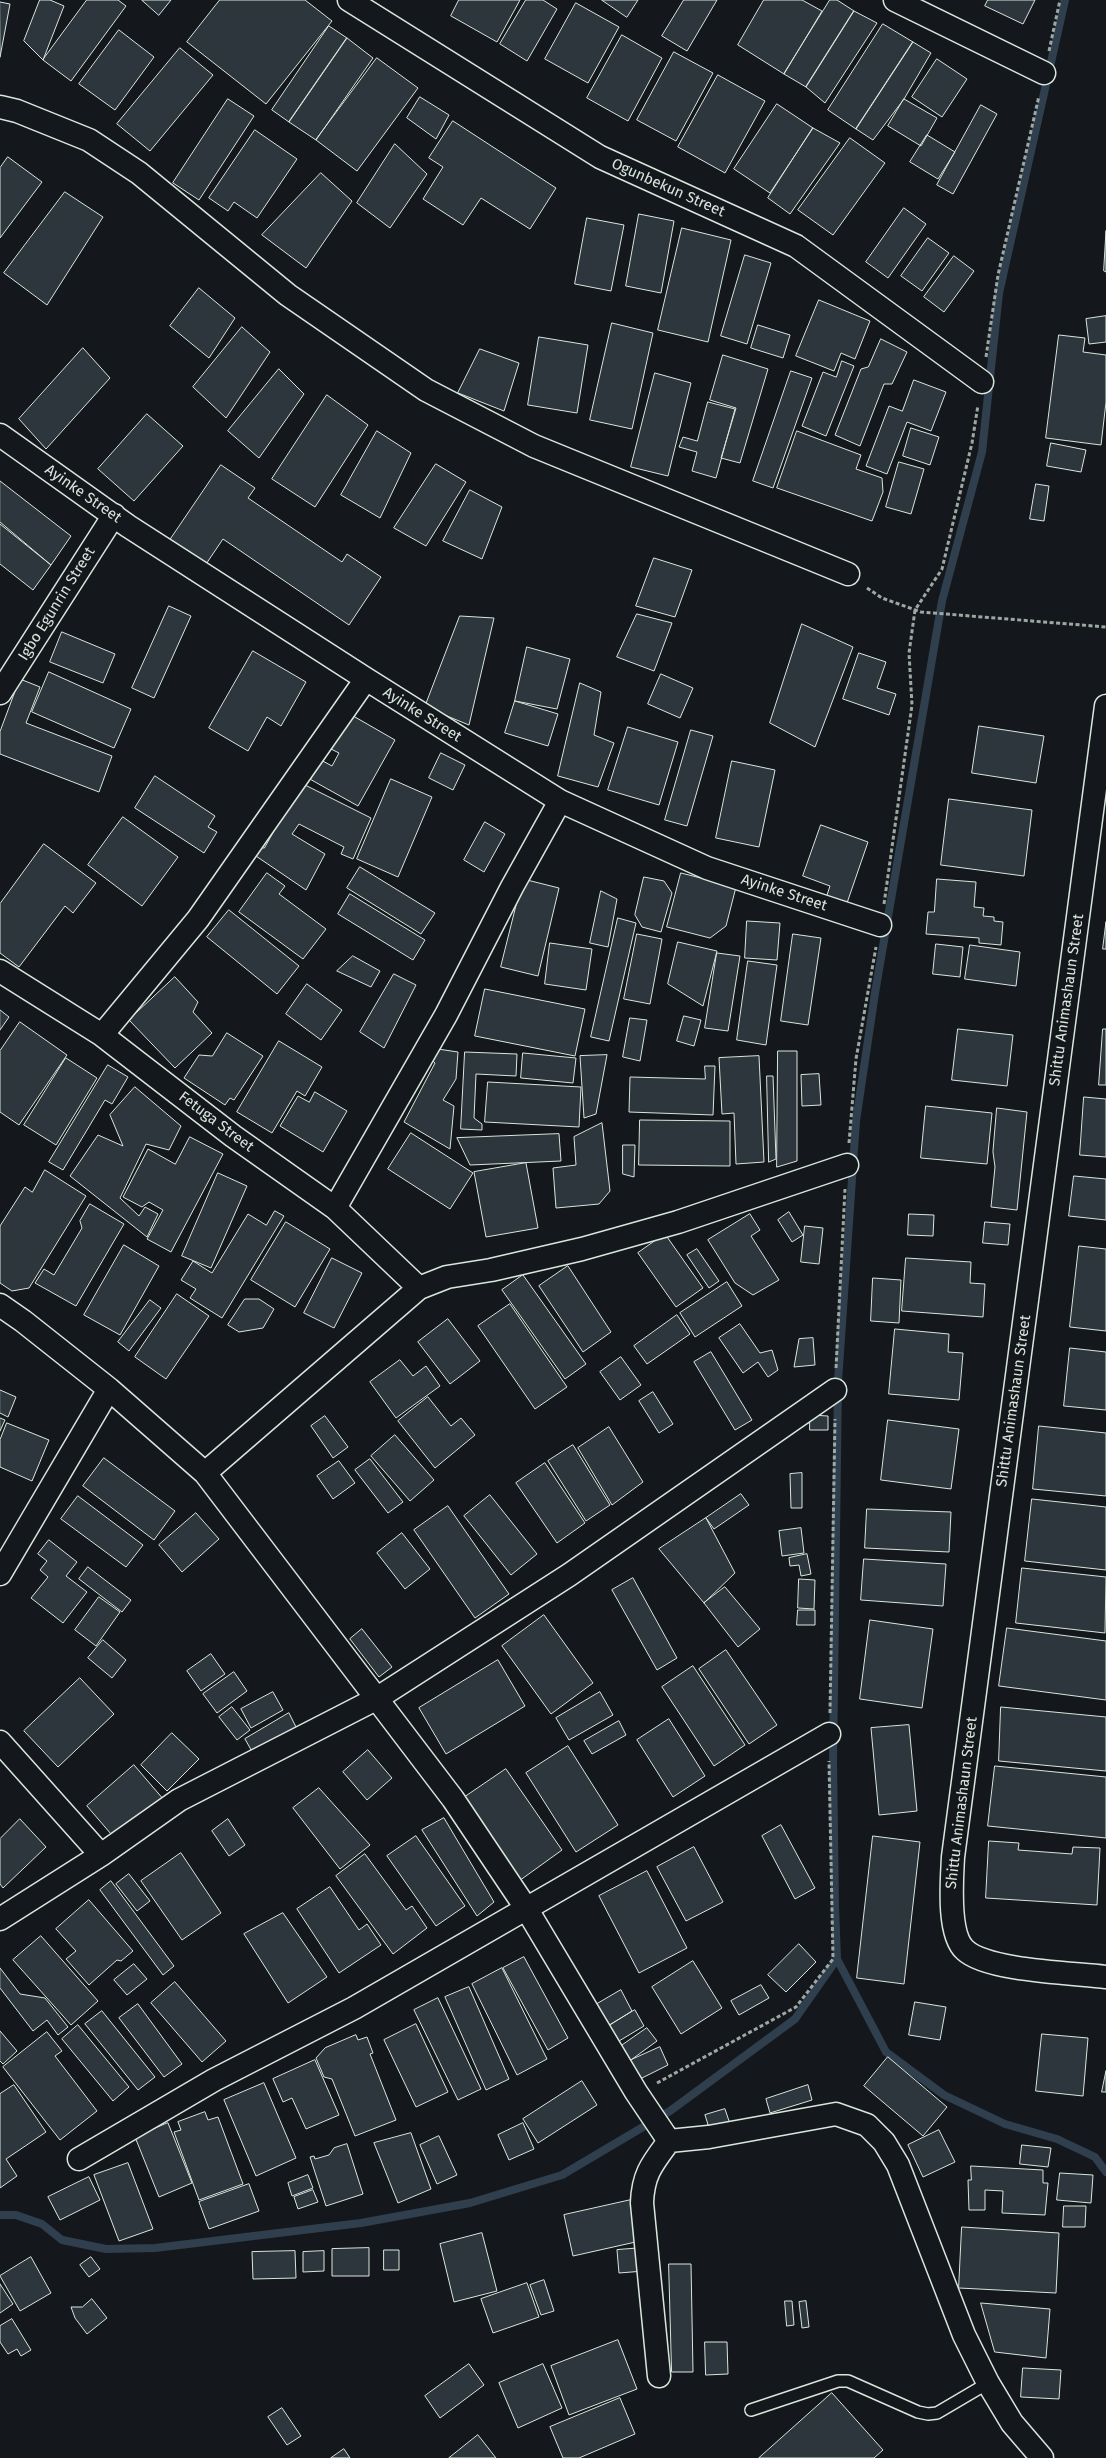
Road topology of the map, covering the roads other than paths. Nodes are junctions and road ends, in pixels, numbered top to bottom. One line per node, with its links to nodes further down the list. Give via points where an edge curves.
1 (349, 0): 5 (street, Ogunbekun Street, via 600,158 796,246)
2 (896, 0): 3 (street)
3 (1044, 73)
4 (0, 107): 8 (street, via 89,140 140,173 288,296 426,390 534,446)
5 (982, 382)
6 (0, 435): 7 (street, Ayinke Street)
7 (114, 514): 9 (street, Ayinke Street); 10 (street, Igbo Egunrin Street)
8 (848, 574)
9 (366, 679): 12 (street, Ayinke Street); 15 (street, via 198,919)
10 (0, 693)
11 (1106, 706): 30 (street, Shittu Animashaun Street, via 953,1857 951,1900 955,1929 964,1950 982,1960)
12 (560, 801): 13 (street, Ayinke Street, via 707,868); 17 (street, via 446,1015)
13 (880, 924)
14 (0, 971): 15 (street, Fetuga Street)
15 (102, 1035): 17 (street, Fetuga Street, via 233,1136)
16 (847, 1165): 18 (street, via 678,1222 582,1249 447,1277)
17 (335, 1208): 18 (street, Fetuga Street)
18 (419, 1288): 22 (street)
19 (0, 1305): 20 (street)
20 (109, 1389): 22 (street); 23 (street)
21 (835, 1390): 24 (street, via 569,1575)
22 (205, 1473): 24 (street)
23 (0, 1574)
24 (376, 1699): 27 (street, via 179,1800); 28 (street, via 453,1799)
25 (829, 1734): 28 (street)
26 (0, 1742): 27 (street)
27 (101, 1855): 29 (street)
28 (526, 1908): 31 (street); 32 (street, via 354,2008 214,2080)
29 (0, 1919)
30 (1106, 1977)
31 (669, 2141): 33 (street, via 647,2172 642,2204); 34 (street, via 836,2114 867,2125 884,2142 898,2166 964,2335)
32 (79, 2159)
33 (659, 2376)
34 (988, 2383): 35 (lane, via 936,2413 918,2412 848,2381 838,2381); 36 (street, via 1012,2423)
35 (751, 2410)
36 (1042, 2458)

